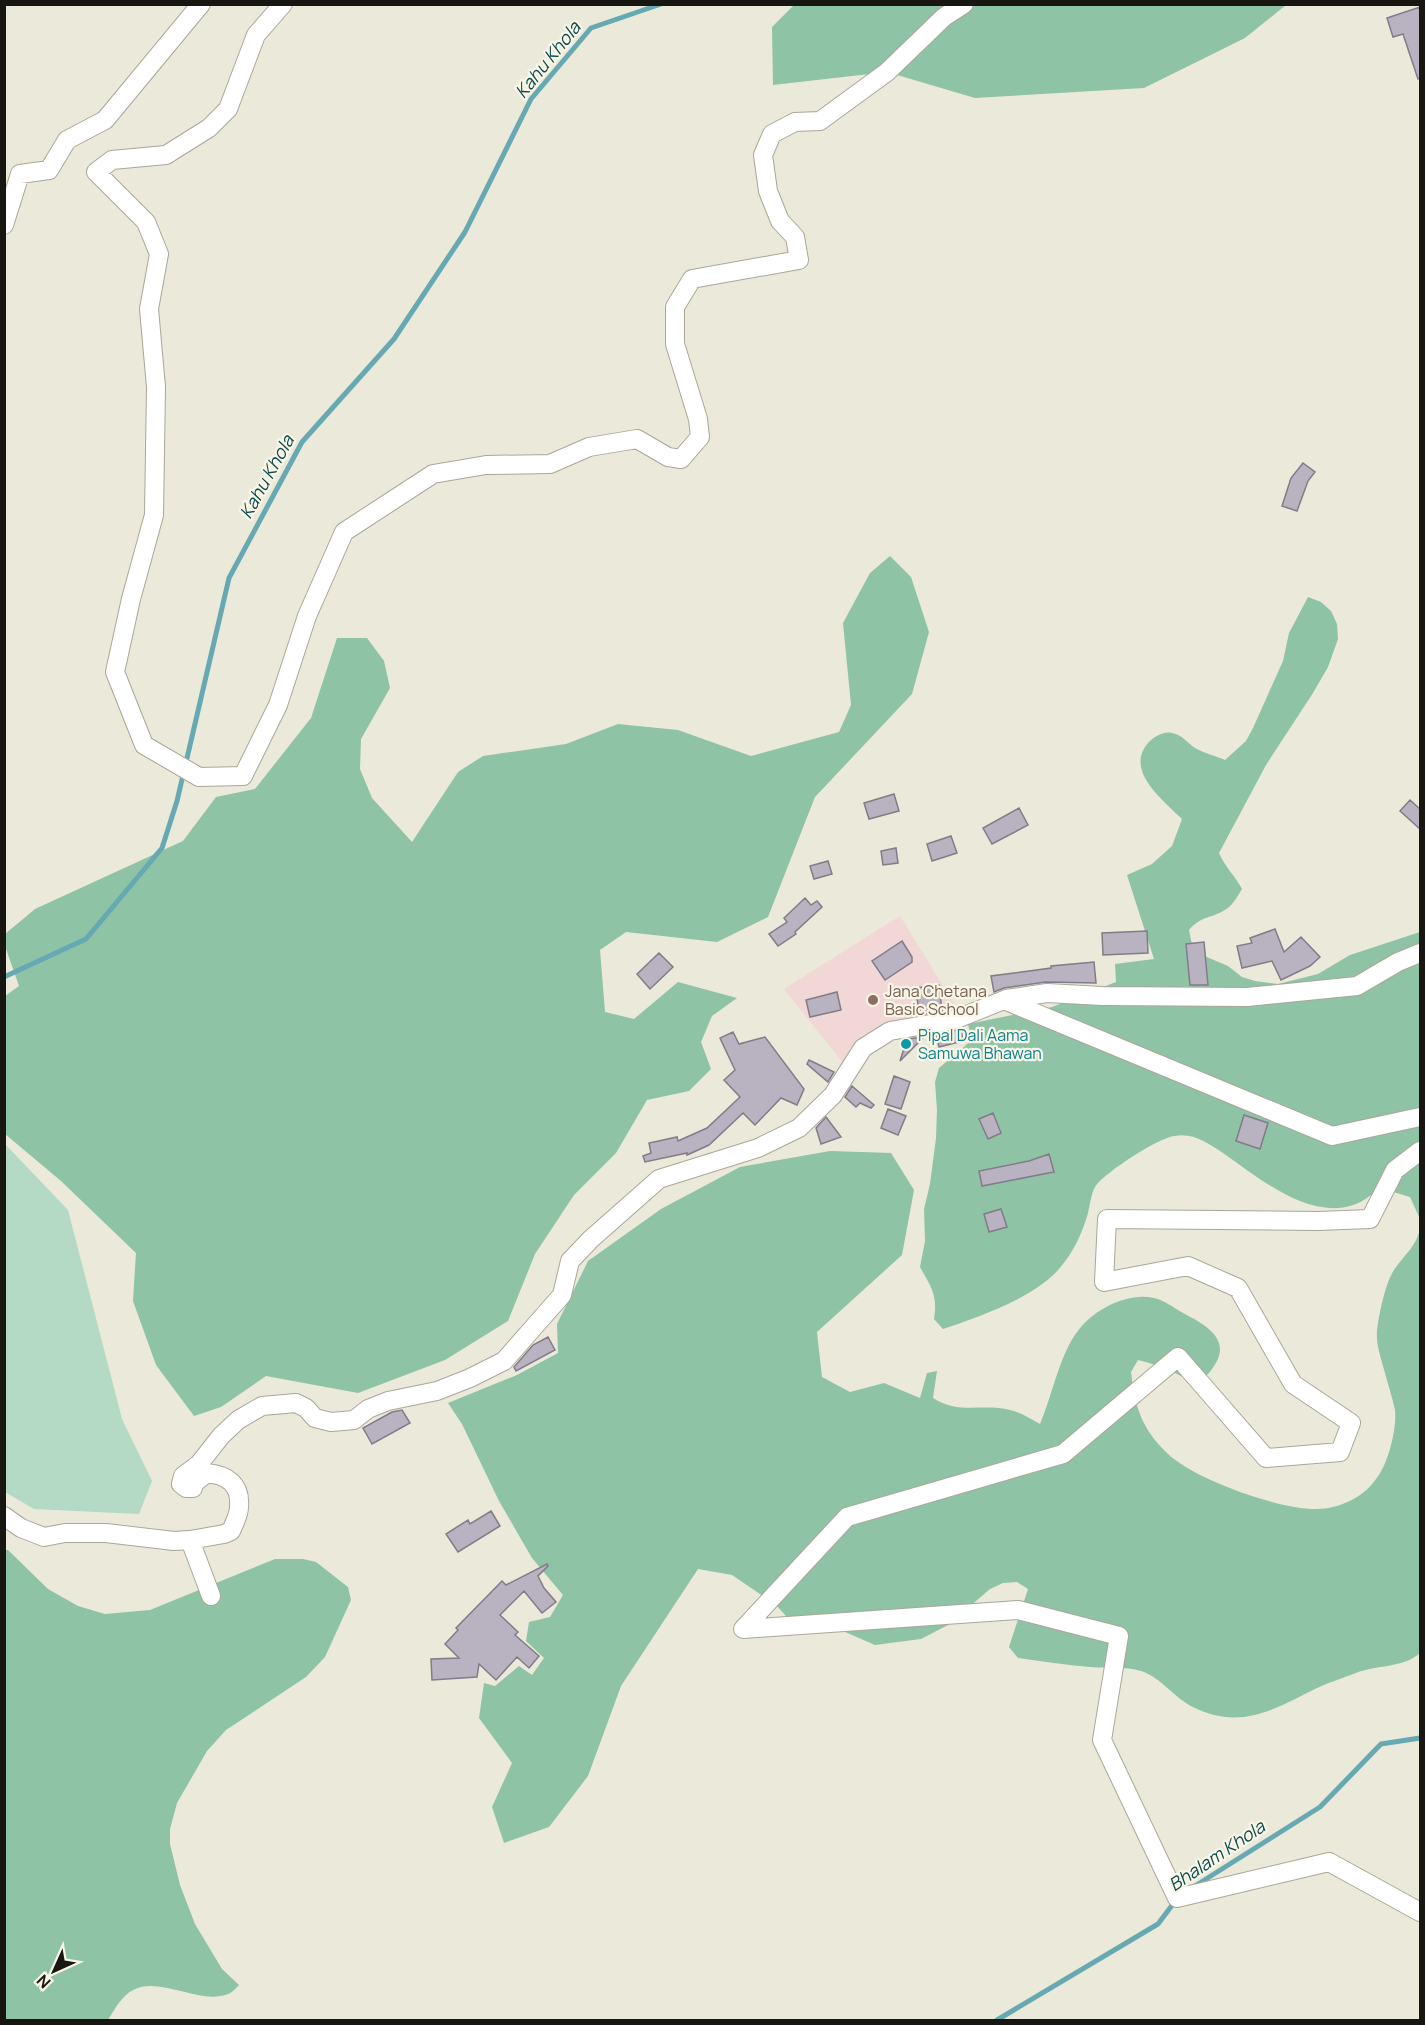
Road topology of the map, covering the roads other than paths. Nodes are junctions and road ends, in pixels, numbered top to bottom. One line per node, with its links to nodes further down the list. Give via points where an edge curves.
1 (201, 4): 4 (street, via 105,120 67,140 49,170 20,174)
2 (283, 4): 3 (street, via 256,35 228,109 209,128 166,155 112,160 96,171 146,222 159,254 149,309 156,387 154,515 115,672 144,745 200,777 243,776 278,705 307,616 344,532 433,474 486,465 550,464 589,447 637,439 668,457 681,459 690,450 700,437 675,344 675,307 692,279 799,260 795,237 780,221 768,191 763,155 772,134 795,122 820,121 888,72 944,17)
3 (964, 4)
4 (4, 225)
5 (1420, 953): 6 (street, via 1357,986 1247,996 1047,993)
6 (1004, 1000): 7 (street, via 1332,1136); 10 (street, via 954,1020 890,1030 863,1048 833,1095 799,1128 758,1148 659,1179 570,1261 562,1295 504,1361 437,1390 388,1401 354,1419 331,1422 315,1418 296,1403 262,1406 238,1420 199,1464 183,1476 181,1484 192,1488 207,1473 220,1474 231,1480 237,1490 240,1508 231,1530)
7 (1420, 1117)
8 (1420, 1151): 12 (street, via 1395,1170 1370,1219 1107,1219 1104,1282 1188,1266 1238,1288 1293,1384 1352,1423 1340,1452 1266,1458 1178,1357 1063,1454 846,1517 743,1629 1018,1610 1119,1636 1102,1740 1177,1898 1329,1862)
9 (4, 1516): 10 (street, via 44,1537 106,1533)
10 (190, 1540): 11 (street)
11 (211, 1596)
12 (1420, 1912)

